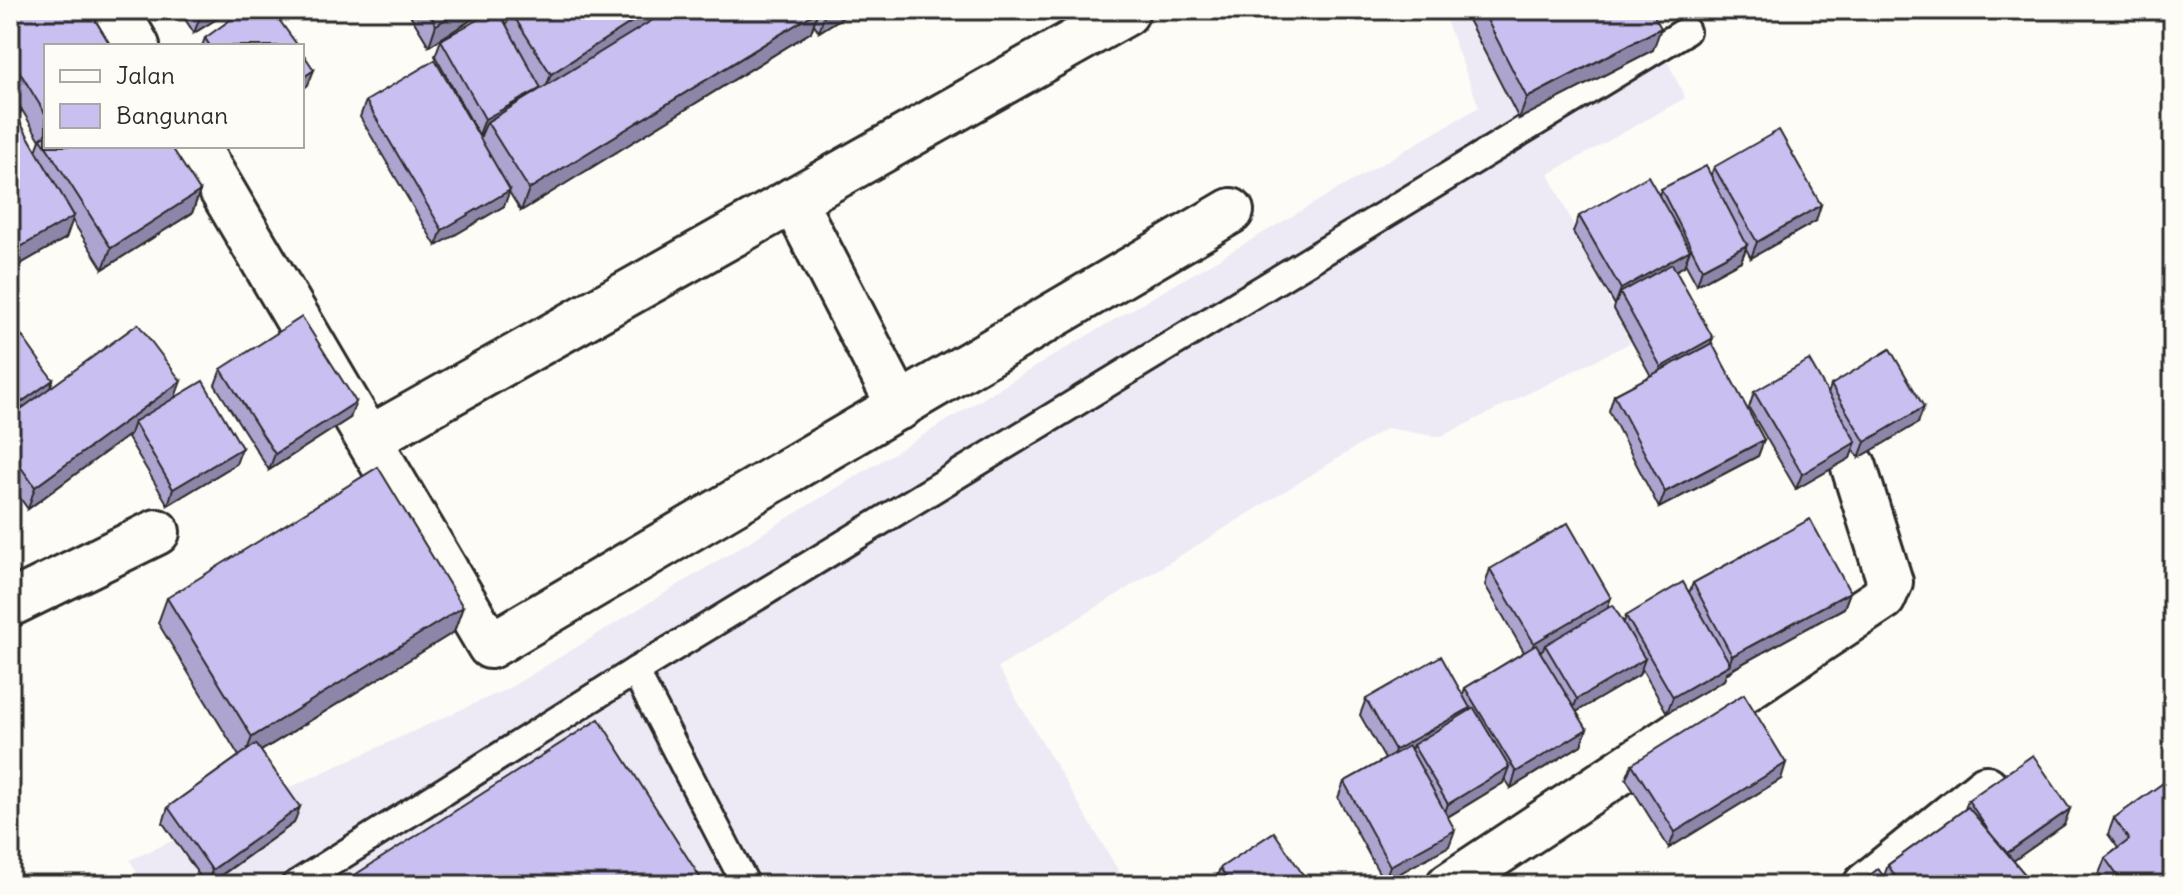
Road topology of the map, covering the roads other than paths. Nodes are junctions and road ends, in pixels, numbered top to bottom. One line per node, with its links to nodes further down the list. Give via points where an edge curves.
1 (116, 10): 4 (street)
2 (1126, 13): 6 (street)
3 (1686, 31): 13 (lane)
4 (136, 44)
5 (197, 148): 9 (street)
6 (793, 200): 8 (street); 9 (street)
7 (1231, 211): 8 (street)
8 (900, 407): 9 (street, via 490,646)
9 (369, 439)
10 (1854, 467): 17 (street, via 1890,582 1883,598)
11 (157, 532): 12 (street)
12 (10, 604)
13 (635, 671): 15 (lane); 16 (lane)
14 (1986, 788): 18 (street)
15 (295, 885)
16 (746, 885)
17 (1449, 885)
18 (1866, 885)

